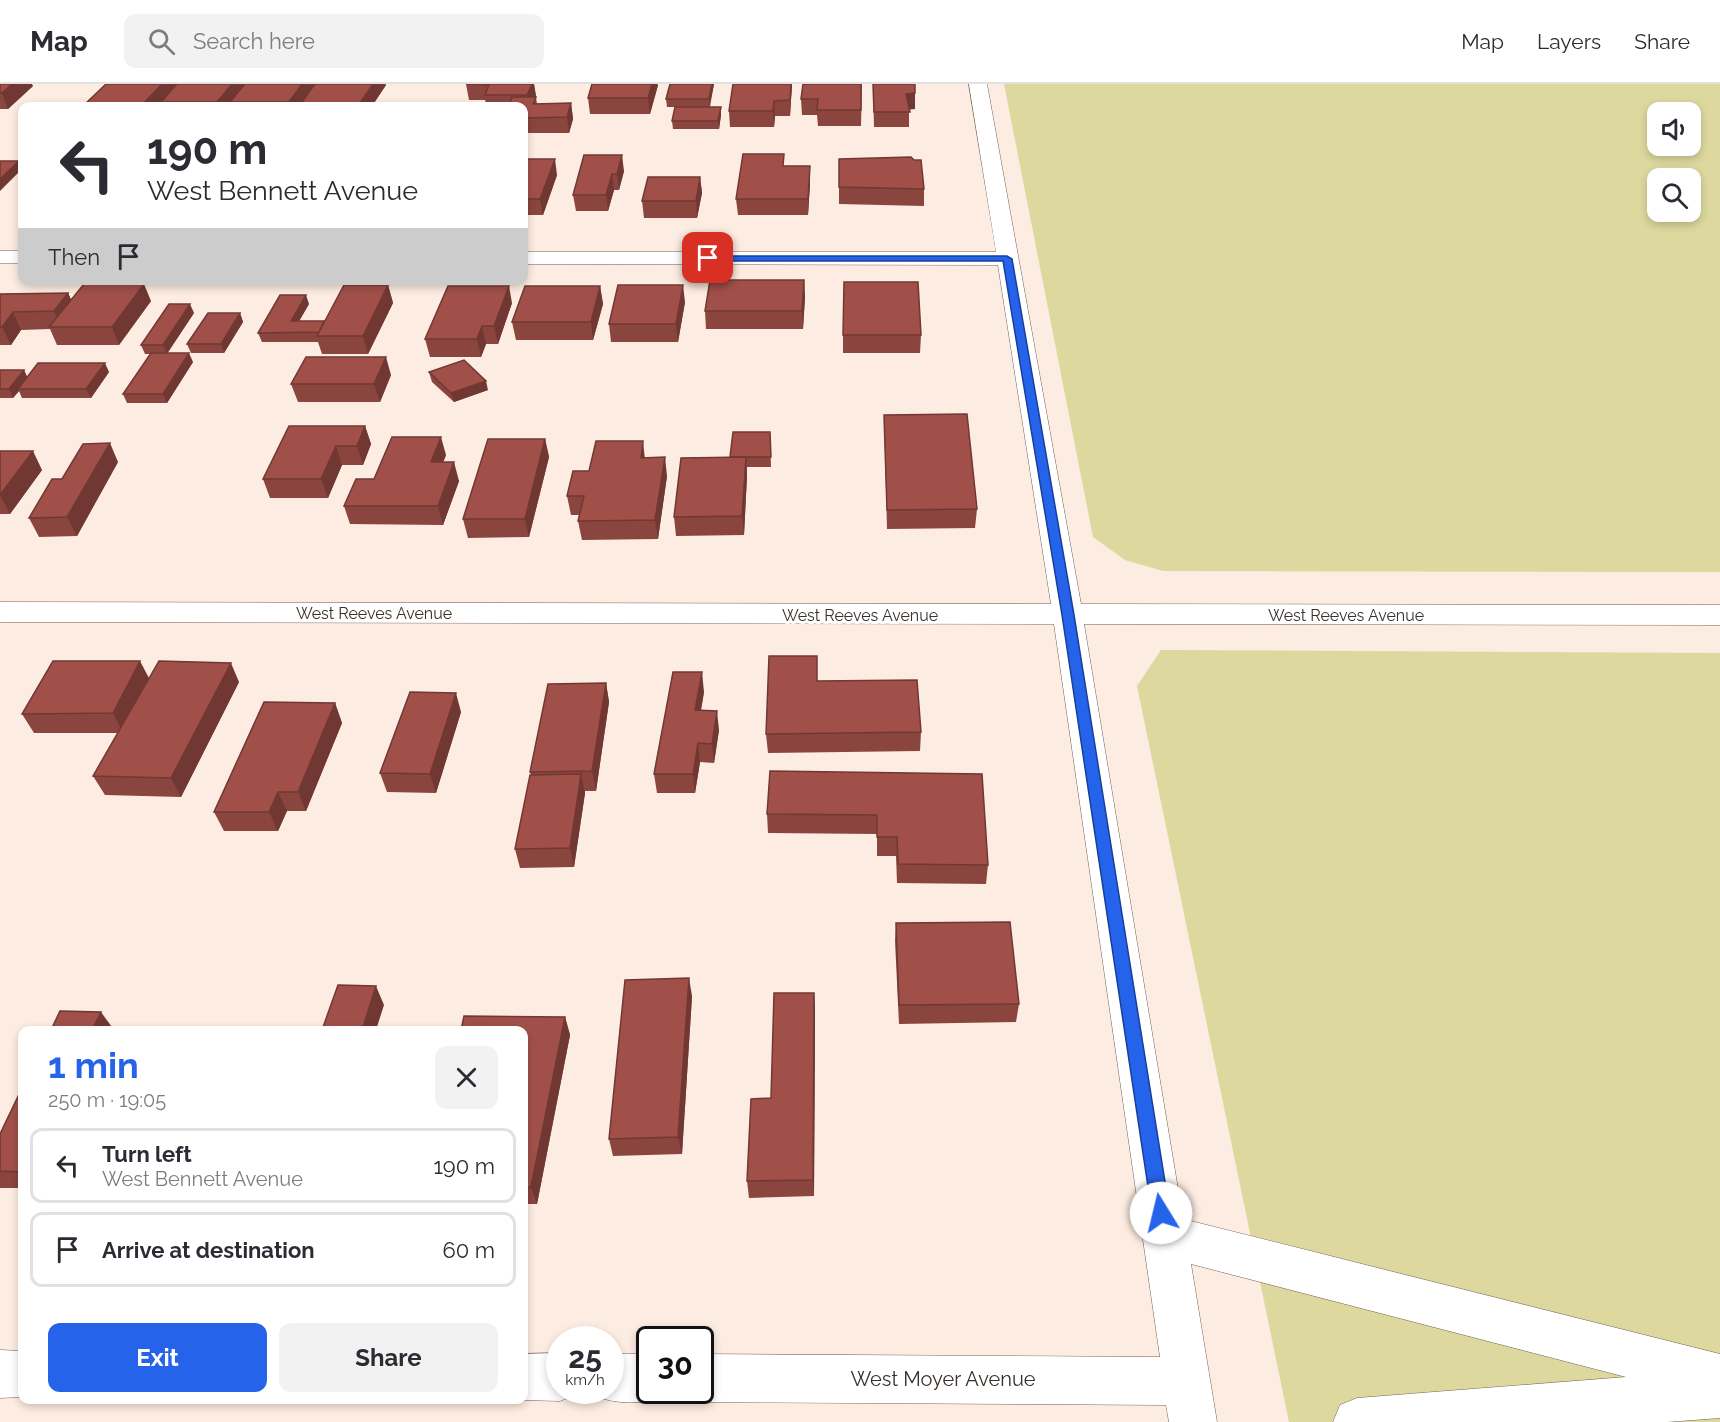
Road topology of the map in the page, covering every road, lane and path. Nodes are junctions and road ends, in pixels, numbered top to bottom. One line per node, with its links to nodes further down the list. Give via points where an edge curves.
1 (978, 84): 5 (street)
2 (0, 257): 3 (street)
3 (18, 257)
4 (528, 258): 5 (street)
5 (1007, 259): 7 (street)
6 (0, 612): 7 (street, West Reeves Avenue)
7 (1068, 615): 8 (street, West Reeves Avenue); 9 (street)
8 (1720, 615)
9 (1165, 1236): 14 (street); 17 (street)
10 (0, 1374): 11 (street)
11 (18, 1374)
12 (528, 1377): 13 (street)
13 (546, 1377)
14 (1720, 1378)
15 (714, 1379): 17 (street, West Moyer Avenue)
16 (1720, 1394): 18 (street)
17 (1190, 1401)
18 (1357, 1422)

